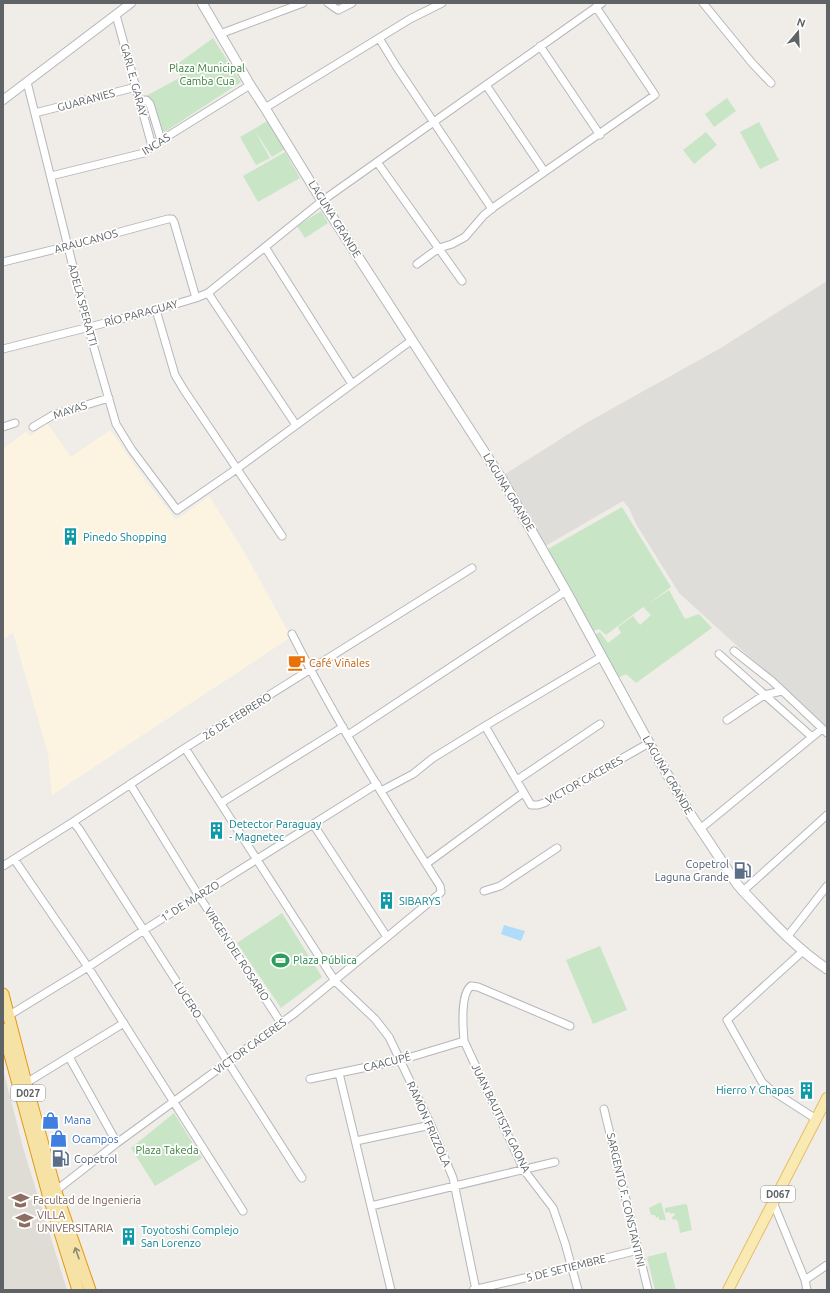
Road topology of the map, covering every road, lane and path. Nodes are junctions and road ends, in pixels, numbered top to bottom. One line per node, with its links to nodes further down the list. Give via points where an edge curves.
1 (131, 3): 9 (street)
2 (202, 3): 10 (main road, LAGUNA GRANDE)
3 (303, 3): 10 (street)
4 (328, 3): 5 (street, via 338,10)
5 (352, 3)
6 (442, 3): 11 (street)
7 (703, 3): 14 (street)
8 (599, 5): 12 (street, RÍO PARAGUAY); 23 (street, via 655,95)
9 (116, 15): 13 (street); 17 (street, GARL E. GARAY)
10 (220, 34): 15 (main road, LAGUNA GRANDE)
11 (379, 38): 20 (street); 22 (street)
12 (540, 46): 16 (street, RÍO PARAGUAY); 23 (street)
13 (27, 82): 18 (street); 21 (street, ADELA SPERATTI)
14 (771, 83)
15 (250, 85): 20 (main road, LAGUNA GRANDE); 24 (street, INCAS)
16 (486, 85): 22 (street, RÍO PARAGUAY); 27 (street)
17 (136, 87): 19 (street, GARL E. GARAY); 21 (street, GUARANIES)
18 (3, 100)
19 (140, 101): 24 (street, via 146,100 150,104); 25 (street, GARL E. GARAY)
20 (266, 108): 29 (main road, LAGUNA GRANDE)
21 (35, 113): 28 (street, ADELA SPERATTI)
22 (433, 123): 26 (street, RÍO PARAGUAY); 30 (street)
23 (600, 135): 30 (street)
24 (161, 140): 25 (street, INCAS)
25 (152, 146): 28 (street, INCAS, via 144,153)
26 (377, 162): 29 (street, RÍO PARAGUAY); 33 (street)
27 (542, 168)
28 (51, 176): 31 (street, ADELA SPERATTI)
29 (322, 201): 32 (street, RÍO PARAGUAY); 41 (main road, LAGUNA GRANDE)
30 (492, 209): 33 (street, via 464,237)
31 (68, 246): 34 (street, ARAUCANOS); 38 (street, ARAUCANOS, via 172,219); 40 (street, ADELA SPERATTI)
32 (265, 247): 37 (street, RÍO PARAGUAY); 43 (street)
33 (439, 248): 35 (street); 36 (street)
34 (3, 262)
35 (417, 264)
36 (462, 281)
37 (208, 292): 38 (street, RÍO PARAGUAY); 46 (street)
38 (196, 298): 39 (street, RÍO PARAGUAY)
39 (156, 310): 40 (street, RÍO PARAGUAY); 49 (street, via 176,375)
40 (88, 327): 42 (street, RÍO PARAGUAY); 44 (street, ADELA SPERATTI)
41 (412, 340): 43 (street); 52 (main road, LAGUNA GRANDE, via 503,481)
42 (3, 349)
43 (352, 384): 46 (street)
44 (109, 398): 48 (street, MAYAS, via 53,415); 49 (street, ADELA SPERATTI, via 116,424 177,510)
45 (15, 423): 47 (street)
46 (296, 425): 49 (street)
47 (3, 427)
48 (33, 427)
49 (238, 468): 50 (street)
50 (282, 536)
51 (472, 568): 57 (street, 26 DE FEBRERO)
52 (566, 591): 56 (main road, LAGUNA GRANDE); 65 (street)
53 (292, 634): 57 (street)
54 (734, 651): 58 (street)
55 (719, 654): 59 (street)
56 (601, 657): 62 (street, 1° DE MARZO); 67 (main road, LAGUNA GRANDE)
57 (310, 670): 63 (street); 68 (street, 26 DE FEBRERO)
58 (782, 691): 59 (street); 64 (street)
59 (764, 695): 60 (street); 66 (street)
60 (726, 720)
61 (600, 724): 69 (street)
62 (485, 726): 69 (street); 71 (street, 1° DE MARZO, via 433,758 413,774)
63 (343, 727): 65 (street); 73 (street)
64 (824, 731): 66 (street)
65 (348, 735): 71 (street)
66 (812, 737): 77 (street)
67 (649, 743): 72 (street, VICTOR CACERES, via 538,805 531,805); 77 (main road, LAGUNA GRANDE)
68 (185, 748): 70 (street, 26 DE FEBRERO); 73 (street, RAMON FRIZZOLA)
69 (517, 780): 72 (street)
70 (130, 784): 75 (street, 26 DE FEBRERO); 86 (street, VIRGEN DEL ROSARIO)
71 (379, 787): 76 (street, 1° DE MARZO); 81 (street)
72 (523, 793): 81 (street)
73 (221, 803): 80 (street, RAMON FRIZZOLA)
74 (827, 815): 85 (street)
75 (73, 822): 79 (street, 26 DE FEBRERO); 87 (street, LUCERO)
76 (313, 824): 80 (street, 1° DE MARZO); 88 (street)
77 (700, 829): 85 (main road, LAGUNA GRANDE)
78 (558, 848): 84 (street, via 500,886)
79 (14, 859): 82 (street, 26 DE FEBRERO); 91 (street)
80 (257, 859): 86 (street, 1° DE MARZO); 93 (street, RAMON FRIZZOLA)
81 (426, 864): 88 (street, VICTOR CACERES, via 441,892)
82 (3, 866)
83 (827, 886): 89 (street)
84 (484, 891)
85 (744, 892): 89 (main road, LAGUNA GRANDE)
86 (199, 896): 87 (street, 1° DE MARZO); 96 (street, VIRGEN DEL ROSARIO)
87 (144, 930): 91 (street, 1° DE MARZO); 103 (street, LUCERO)
88 (387, 937): 93 (street, VICTOR CACERES)
89 (787, 937): 90 (main road, LAGUNA GRANDE)
90 (802, 951): 92 (main road, LAGUNA GRANDE); 110 (street, via 727,1020 762,1082)
91 (88, 967): 95 (street, 1° DE MARZO); 97 (street)
92 (827, 969)
93 (335, 981): 96 (street, VICTOR CACERES); 102 (street, RAMON FRIZZOLA, via 374,1019 389,1037)
94 (3, 994): 95 (highway, D027)
95 (6, 1016): 106 (highway, D027)
96 (281, 1023): 103 (street, VICTOR CACERES)
97 (124, 1024): 101 (street); 108 (street)
98 (570, 1026): 100 (street, JUAN BAUTISTA GAONA, via 485,989 471,986 465,996)
99 (3, 1029): 118 (highway, D027)
100 (464, 1041): 102 (street, CAACUPÉ); 115 (street, JUAN BAUTISTA GAONA)
101 (70, 1057): 106 (street); 113 (street)
102 (401, 1060): 104 (street, CAACUPÉ); 111 (street, RAMON FRIZZOLA)
103 (228, 1062): 108 (street, VICTOR CACERES); 116 (street, LUCERO)
104 (339, 1074): 105 (street, CAACUPÉ); 112 (street)
105 (310, 1079)
106 (26, 1083): 118 (highway, D027)
107 (827, 1098): 110 (main road, D067)
108 (173, 1103): 113 (street, VICTOR CACERES); 121 (street)
109 (604, 1109): 122 (street, SARGENTO F. CONSTANTINI)
110 (816, 1119): 119 (main road, D067)
111 (431, 1126): 112 (street); 117 (street, RAMON FRIZZOLA)
112 (356, 1141): 120 (street)
113 (118, 1143): 118 (street, VICTOR CACERES)
114 (555, 1162): 115 (street)
115 (524, 1170): 117 (street); 124 (street, JUAN BAUTISTA GAONA, via 553,1208)
116 (302, 1178)
117 (455, 1186): 120 (street); 129 (street, RAMON FRIZZOLA)
118 (52, 1193): 126 (highway, D027); 127 (highway, D027, one-way to 118)
119 (773, 1202): 125 (street); 132 (main road, D067)
120 (370, 1206): 128 (street)
121 (243, 1211)
122 (638, 1250): 124 (street, 5 DE SETIEMBRE); 131 (street, SARGENTO F. CONSTANTINI)
123 (827, 1265): 125 (street)
124 (571, 1267): 129 (street, 5 DE SETIEMBRE); 130 (street, JUAN BAUTISTA GAONA)
125 (805, 1280): 133 (street)
126 (78, 1290)
127 (90, 1290)
128 (391, 1290)
129 (475, 1290)
130 (578, 1290)
131 (648, 1290)
132 (728, 1290)
133 (807, 1290)

